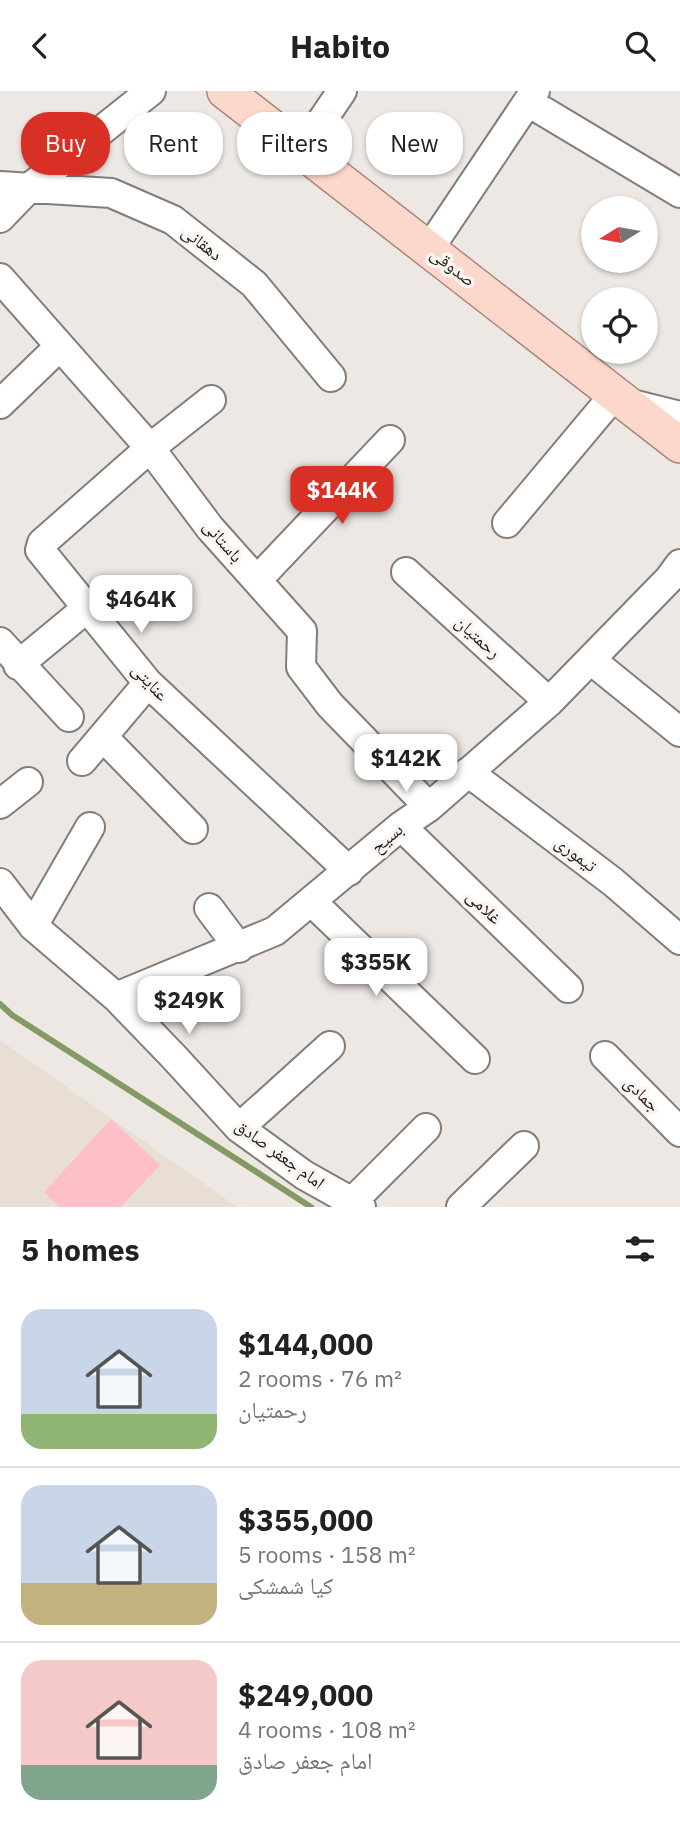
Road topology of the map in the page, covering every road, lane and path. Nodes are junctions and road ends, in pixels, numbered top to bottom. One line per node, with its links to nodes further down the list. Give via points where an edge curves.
1 (151, 91): 9 (street)
2 (225, 91): 5 (main road, صدوقی)
3 (342, 91): 6 (street)
4 (532, 97): 10 (street); 12 (street)
5 (252, 112)
6 (328, 112)
7 (334, 175): 12 (main road, صدوقی)
8 (0, 186): 9 (street, دهقانی)
9 (29, 188): 11 (street); 15 (street, دهقانی, via 111,193 173,219 254,284)
10 (680, 193)
11 (0, 218)
12 (429, 249): 16 (main road, صدوقی)
13 (0, 278): 14 (street, باستانی)
14 (60, 346): 18 (street); 22 (street, باستانی)
15 (331, 377)
16 (619, 398): 19 (street); 21 (main road, صدوقی); 23 (street)
17 (211, 400): 22 (street, عنایتی)
18 (0, 404)
19 (680, 416)
20 (390, 440): 26 (street)
21 (680, 445)
22 (150, 448): 26 (street, باستانی, via 210,528); 27 (street, عنایتی, via 42,544 43,556)
23 (507, 523)
24 (680, 564): 29 (street, بسیح)
25 (406, 572): 32 (street, رحمتیان)
26 (258, 579): 40 (street, باستانی, via 302,631 301,667 315,686)
27 (87, 608): 30 (street); 31 (street, عنایتی)
28 (0, 642): 30 (street)
29 (591, 660): 32 (street, بسیح); 34 (street)
30 (18, 664): 33 (street)
31 (148, 683): 35 (street); 44 (street, عنایتی)
32 (549, 702): 37 (street, بسیح)
33 (69, 717)
34 (680, 732)
35 (103, 737): 36 (street); 43 (street)
36 (82, 761)
37 (468, 772): 40 (street, بسیح); 49 (street, تیموری, via 613,882)
38 (28, 782): 39 (street)
39 (0, 804)
40 (429, 807): 41 (street, بسیح)
41 (401, 826): 44 (street, بسیح); 51 (street, غلامی)
42 (90, 827): 48 (street)
43 (193, 829)
44 (349, 871): 46 (street, بسیح)
45 (0, 883): 48 (street, امام جعفر صادق)
46 (311, 901): 50 (street, بسیح, via 275,931); 55 (street)
47 (209, 908): 50 (street)
48 (33, 926): 52 (street, امام جعفر صادق)
49 (680, 940)
50 (239, 948): 52 (street, بسیح)
51 (568, 988)
52 (116, 997): 56 (street, امام جعفر صادق)
53 (330, 1047): 56 (street)
54 (604, 1056): 58 (street, جمادی)
55 (475, 1059)
56 (239, 1128): 60 (street, امام جعفر صادق, via 304,1175)
57 (426, 1128): 60 (street)
58 (680, 1132)
59 (524, 1146): 61 (street)
60 (356, 1205)
61 (461, 1207)

